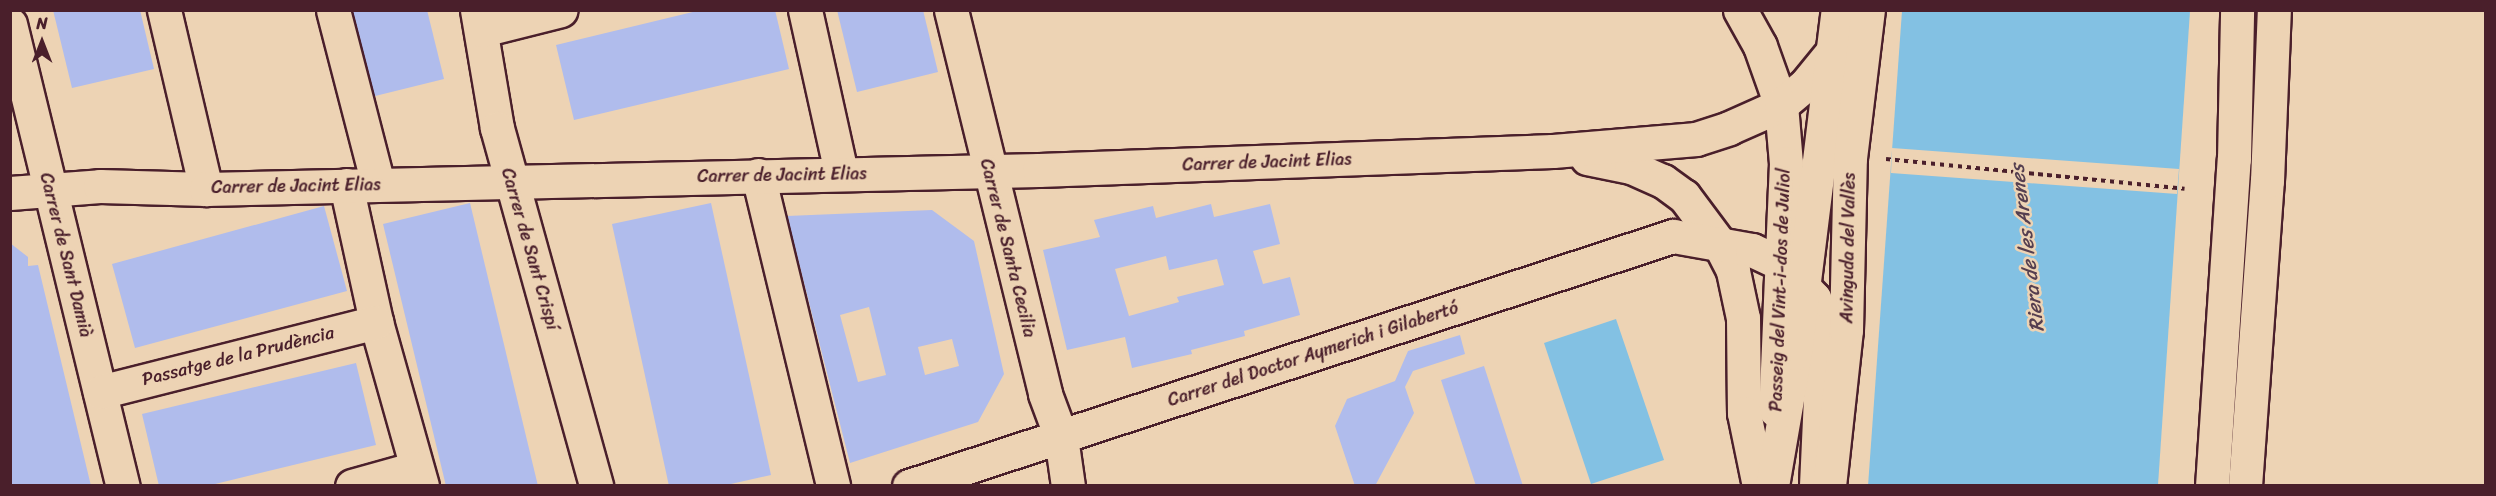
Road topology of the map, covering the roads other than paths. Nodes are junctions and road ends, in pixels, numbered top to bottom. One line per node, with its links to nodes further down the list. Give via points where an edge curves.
1 (164, 10): 23 (street)
2 (333, 10): 21 (street)
3 (561, 10): 12 (street)
4 (805, 10): 18 (street)
5 (951, 10): 17 (street, Carrer de Santa Cecilia)
6 (1740, 10): 15 (street, Passeig del Vint-i-dos de Juliol, via 1760,46)
7 (1838, 10): 14 (street, Avinguda del Vallès)
8 (1861, 10): 14 (street, Carrer de Jacint Elias)
9 (1868, 10): 40 (street, Avinguda del Vallès, via 1850,158 1846,330)
10 (2237, 10): 41 (street, via 2235,159)
11 (2274, 10): 42 (street, via 2267,181)
12 (480, 20): 20 (street, Carrer de Sant Crispí, via 497,128)
13 (10, 24): 24 (street, Carrer de Sant Damià)
14 (1834, 50): 15 (street, Carrer de Jacint Elias, via 1806,84); 27 (street, Avinguda del Vallès)
15 (1781, 105): 16 (street, Carrer de Jacint Elias, via 1696,139); 27 (street, Passeig del Vint-i-dos de Juliol)
16 (1553, 151): 17 (street, Carrer de Jacint Elias); 26 (street, Carrer de Jacint Elias, via 1631,167 1663,181 1684,196)
17 (988, 170): 18 (street, Carrer de Jacint Elias); 30 (street, Carrer de Santa Cecilia, via 1045,394)
18 (841, 173): 19 (street, Carrer de Jacint Elias)
19 (758, 175): 20 (street, Carrer de Jacint Elias); 36 (street)
20 (511, 181): 21 (street, Carrer de Jacint Elias); 35 (street, Carrer de Sant Crispí)
21 (378, 184): 22 (street, Carrer de Jacint Elias)
22 (346, 185): 23 (street, Carrer de Jacint Elias); 28 (street)
23 (206, 189): 24 (street, Carrer de Jacint Elias, via 100,186)
24 (50, 191): 25 (street, Carrer de Jacint Elias); 29 (street, Carrer de Sant Damià)
25 (10, 192)
26 (1719, 243): 27 (street, via 1752,250); 30 (street, Carrer del Doctor Aymerich i Gilabertó, via 1673,236); 32 (street, Carrer de Jacint Elias, via 1733,270 1743,318 1744,413)
27 (1793, 274): 32 (street, Avinguda del Vallès); 39 (street, Avinguda del Vallès, via 1819,306 1823,331)
28 (376, 322): 29 (street, Passatge de la Prudència); 31 (street)
29 (100, 392): 33 (street, Carrer de Sant Damià)
30 (1060, 437): 37 (street, Carrer del Doctor Aymerich i Gilabertó); 38 (street, Carrer de Santa Cecilia)
31 (419, 477): 34 (street)
32 (1768, 481)
33 (123, 486)
34 (352, 486)
35 (596, 486)
36 (833, 486)
37 (909, 486)
38 (1068, 486)
39 (1816, 486)
40 (1829, 486)
41 (2212, 486)
42 (2245, 486)

